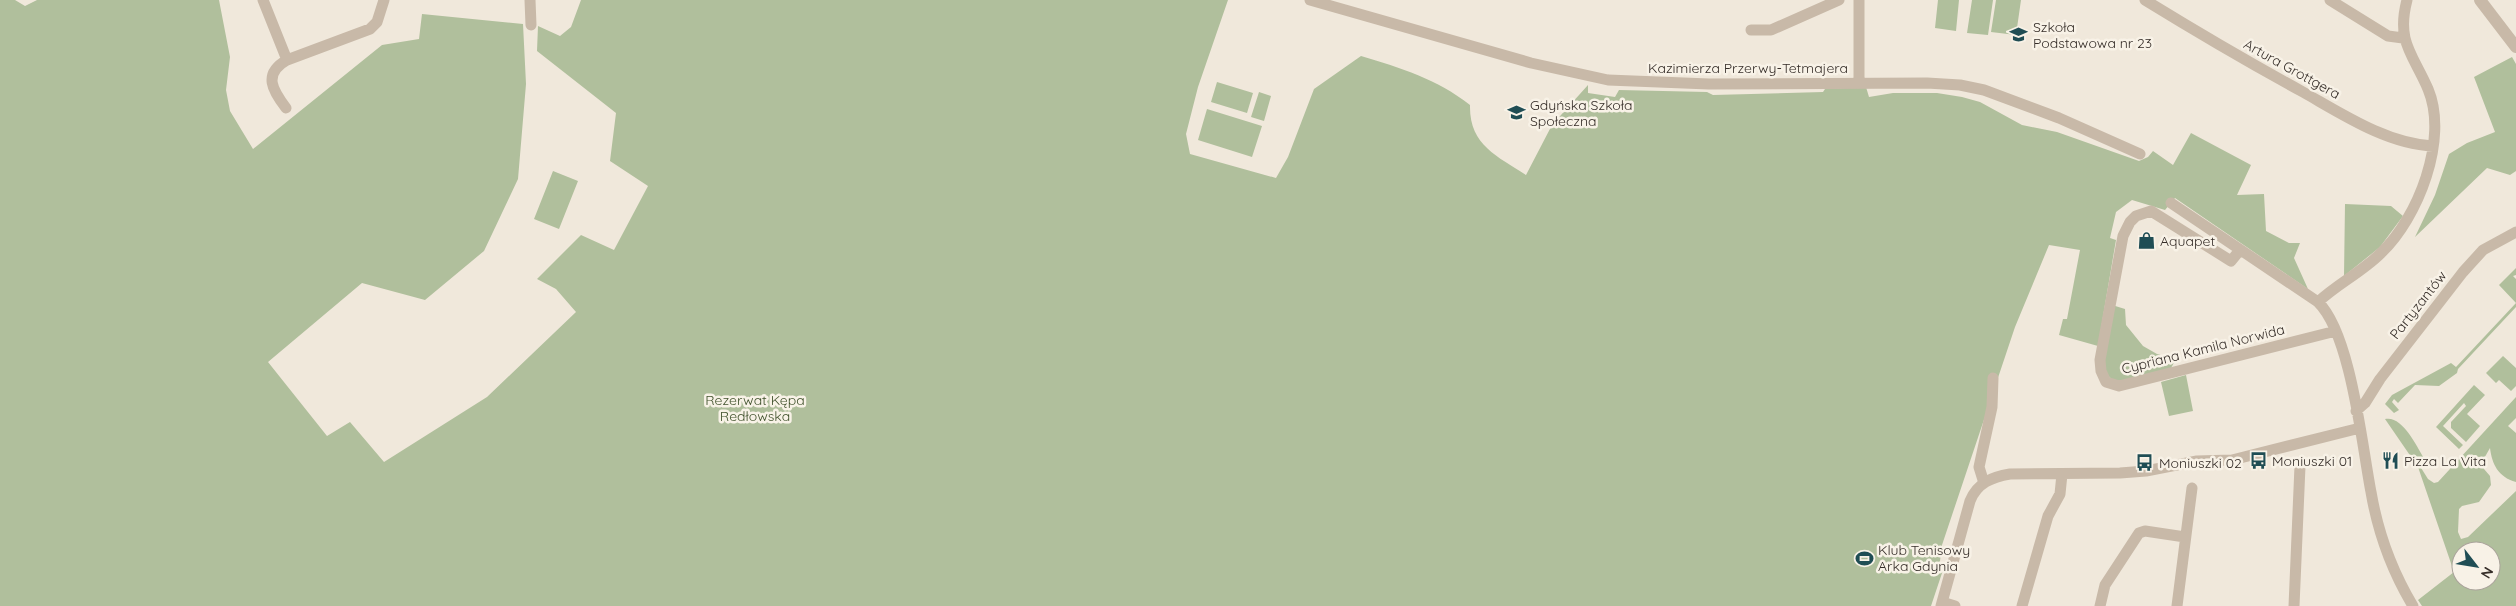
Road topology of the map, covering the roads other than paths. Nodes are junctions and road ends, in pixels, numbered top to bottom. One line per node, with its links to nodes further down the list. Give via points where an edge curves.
1 (263, 0): 16 (street)
2 (383, 0): 16 (street, via 378,22 370,29)
3 (530, 0): 12 (street)
4 (1310, 0): 11 (street, Kazimierza Przerwy-Tetmajera)
5 (1839, 0): 13 (street, via 1771,30)
6 (1859, 0): 17 (street)
7 (2145, 0): 19 (street, Artura Grottgera, via 2233,54 2366,126 2393,138)
8 (2330, 0): 14 (street, via 2388,36)
9 (2407, 0): 14 (street)
10 (2480, 0): 15 (street)
11 (1354, 5): 17 (street, Kazimierza Przerwy-Tetmajera, via 1531,63 1608,80 1681,84)
12 (531, 25)
13 (1751, 30)
14 (2403, 38): 19 (street, via 2429,92 2434,124)
15 (2516, 47)
16 (287, 60): 18 (street, via 274,72 272,86)
17 (1859, 83): 20 (street, Kazimierza Przerwy-Tetmajera, via 1975,87 2059,118)
18 (286, 108)
19 (2433, 146): 24 (street, via 2423,187 2397,234 2369,264)
20 (2140, 154)
21 (2171, 204): 23 (street)
22 (2516, 232): 27 (street, Partyzantów, via 2483,250)
23 (2240, 250): 24 (street); 25 (street, Cypriana Kamila Norwida, via 2231,261 2151,211 2143,212 2130,222 2123,236 2116,267 2100,360 2106,382 2119,386)
24 (2318, 302): 25 (street)
25 (2336, 331): 27 (street)
26 (1993, 378): 31 (street, via 1992,407 1979,467)
27 (2356, 411): 28 (street)
28 (2360, 428): 30 (street, via 2232,460 2197,461 2146,471); 40 (street, via 2383,540 2393,569)
29 (2300, 466): 39 (street)
30 (2062, 474): 31 (street, via 2010,474); 36 (street, via 2060,494 2048,516)
31 (1984, 483): 34 (street, via 1970,500)
32 (2192, 488): 33 (street)
33 (2185, 536): 37 (street, via 2139,533 2105,586); 38 (street)
34 (1941, 604): 35 (street)
35 (1955, 606)
36 (2022, 606)
37 (2100, 606)
38 (2177, 606)
39 (2294, 606)
40 (2413, 606)

